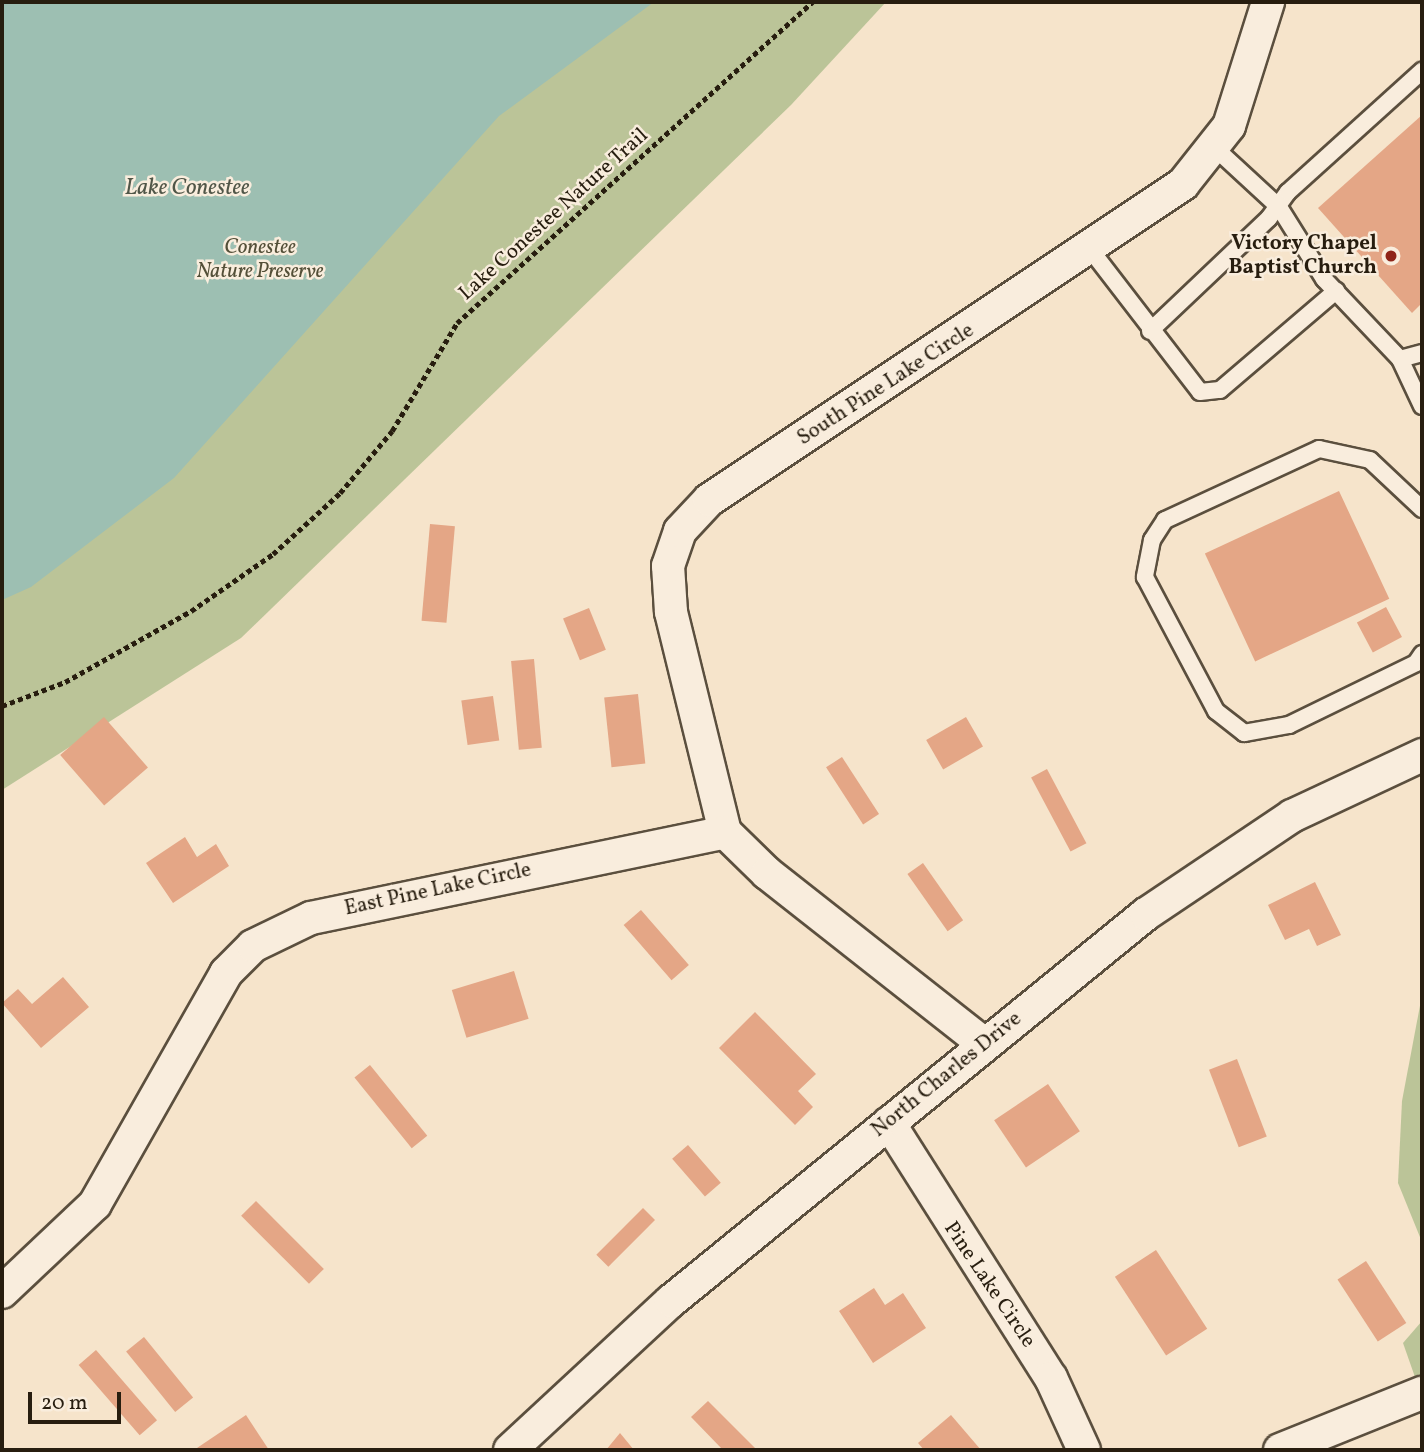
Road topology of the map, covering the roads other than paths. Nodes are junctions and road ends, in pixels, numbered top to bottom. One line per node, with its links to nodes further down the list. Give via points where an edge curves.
1 (1268, 2): 3 (street, South Pine Lake Circle, via 1244,92)
2 (1422, 71): 4 (lane, via 1297,183)
3 (1215, 148): 4 (lane); 5 (street, South Pine Lake Circle, via 1183,184)
4 (1279, 208): 6 (lane); 7 (lane)
5 (1090, 249): 7 (lane); 14 (street, South Pine Lake Circle, via 709,500 680,531 668,566 671,612)
6 (1336, 291): 7 (lane, via 1220,390 1200,392); 9 (lane)
7 (1150, 331)
8 (1422, 353): 9 (lane)
9 (1400, 359): 10 (lane)
10 (1422, 406)
11 (1422, 509): 12 (lane, via 1370,460 1319,449 1165,520 1152,540 1145,577 1216,711 1244,733 1289,724 1416,663)
12 (1422, 654)
13 (1422, 755): 15 (street, North Charles Drive, via 1237,849)
14 (725, 832): 15 (street, via 766,873); 17 (street, East Pine Lake Circle, via 311,918 253,946 226,974 95,1204)
15 (984, 1044): 16 (street, North Charles Drive)
16 (888, 1123): 19 (street, North Charles Drive, via 671,1301); 20 (street, Pine Lake Circle, via 1051,1378)
17 (2, 1292)
18 (1422, 1393): 21 (street)
19 (510, 1450)
20 (1084, 1450)
21 (1280, 1450)

